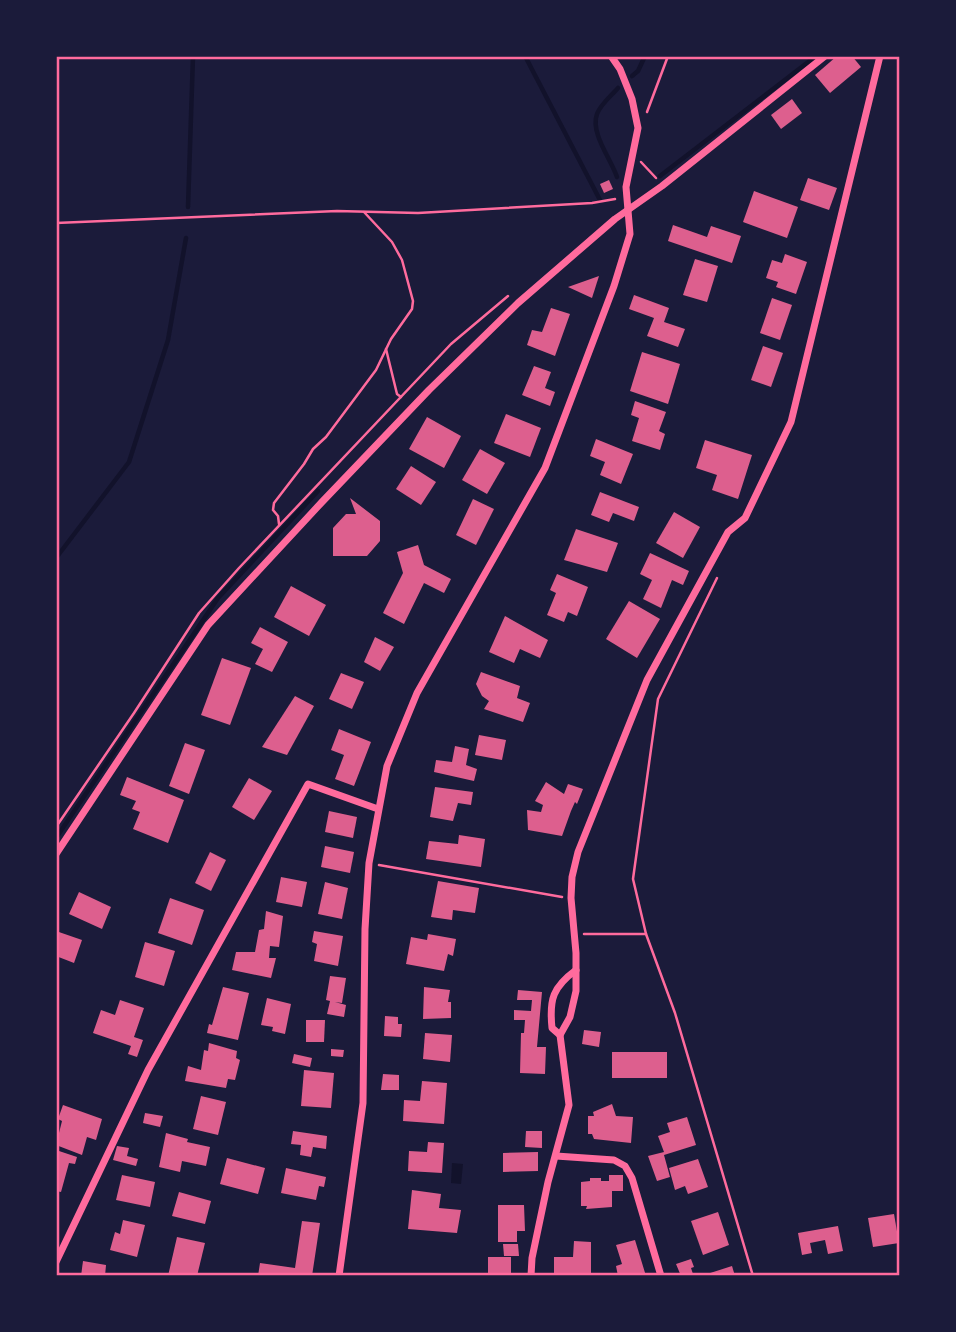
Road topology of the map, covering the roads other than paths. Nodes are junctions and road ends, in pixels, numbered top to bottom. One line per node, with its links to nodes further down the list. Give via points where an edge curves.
1 (611, 56): 4 (street, via 636,115 637,138 626,197)
2 (825, 56): 4 (street)
3 (880, 56): 7 (street, via 791,422 745,518 728,532 647,680 578,852 570,898)
4 (629, 209): 5 (street, via 626,247 555,445 417,693 387,766); 6 (street, via 518,303 429,390 208,625)
5 (378, 808): 10 (street, via 308,784 148,1070); 11 (street, via 365,929 363,1103)
6 (56, 854)
7 (576, 970): 8 (street, via 573,1006); 8 (street, via 555,990 552,1002 552,1028)
8 (560, 1035): 9 (street, via 569,1105)
9 (556, 1156): 12 (street); 13 (street, via 614,1160 625,1166)
10 (56, 1262)
11 (339, 1276)
12 (531, 1276)
13 (661, 1276)

